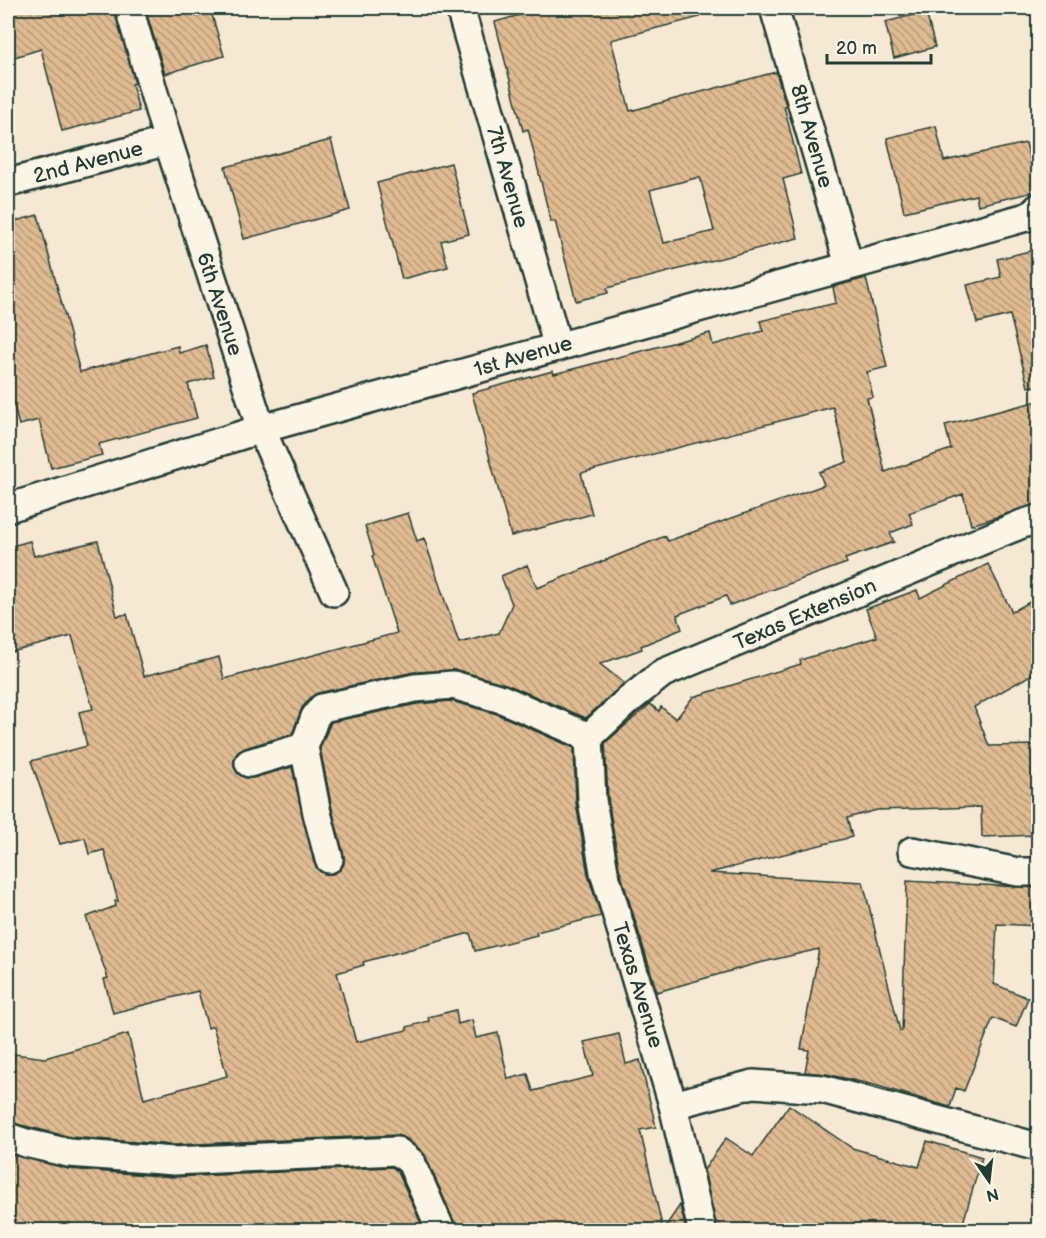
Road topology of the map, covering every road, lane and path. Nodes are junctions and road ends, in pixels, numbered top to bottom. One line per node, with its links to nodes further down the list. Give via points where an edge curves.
1 (129, 8): 4 (street, 6th Avenue)
2 (460, 8): 8 (street, 7th Avenue)
3 (774, 8): 7 (street, 8th Avenue)
4 (168, 141): 5 (street, 2nd Avenue); 9 (street, 6th Avenue)
5 (8, 183)
6 (1038, 208): 7 (street, 1st Avenue, via 1030,216)
7 (849, 265): 8 (street, 1st Avenue)
8 (558, 347): 9 (street, 1st Avenue)
9 (261, 429): 10 (street, 1st Avenue); 12 (street, 6th Avenue)
10 (8, 508)
11 (1038, 519): 13 (street, Texas Extension, via 663,673)
12 (334, 592)
13 (589, 737): 14 (street, via 502,699 453,685 415,688 322,708); 19 (street, Texas Avenue, via 592,800 604,872)
14 (304, 747): 15 (street); 17 (street)
15 (249, 763)
16 (912, 851): 18 (street, via 1018,872)
17 (329, 859)
18 (1038, 872)
19 (674, 1105): 21 (street, via 753,1084 822,1089); 23 (street, Texas Avenue)
20 (8, 1137): 22 (street, via 69,1153 174,1161 397,1151 411,1162)
21 (1038, 1147)
22 (441, 1230)
23 (702, 1230)

